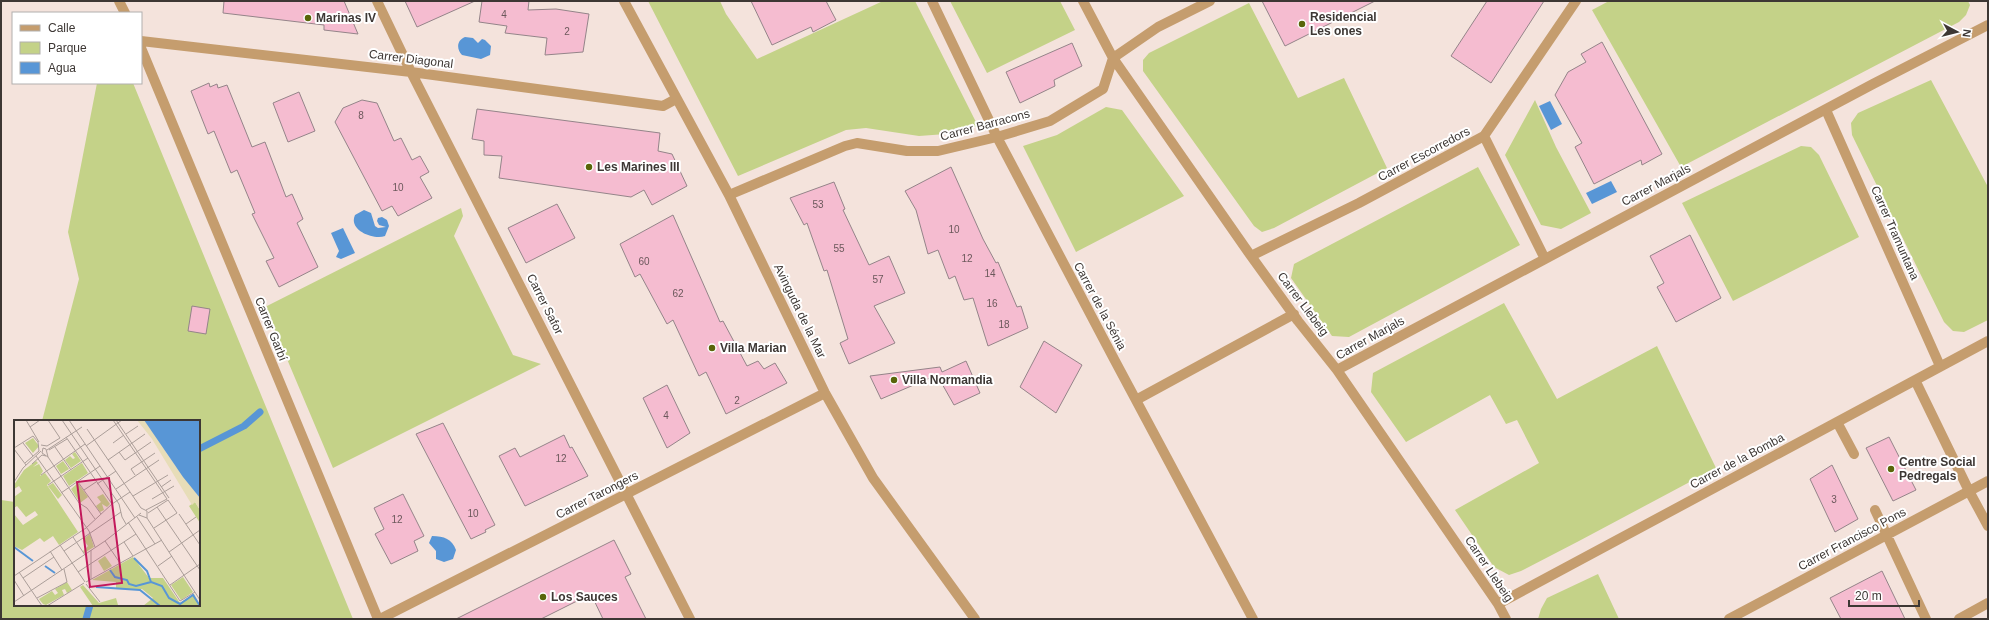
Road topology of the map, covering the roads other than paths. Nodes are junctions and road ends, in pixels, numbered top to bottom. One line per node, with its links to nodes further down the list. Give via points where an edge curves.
1 (119, 1): 8 (street)
2 (377, 1): 13 (street, Carrer Safor)
3 (624, 1): 14 (street, Avinguda de la Mar)
4 (932, 1): 17 (street, Carrer de la Sénia)
5 (1083, 1): 12 (street, Carrer Llebeig)
6 (1210, 1): 12 (street, via 1158,27)
7 (1576, 1): 16 (street, Carrer Escorredors)
8 (124, 12)
9 (1988, 25): 15 (street, Carrer Marjals)
10 (142, 41): 13 (street, Carrer Diagonal)
11 (142, 50): 38 (street, Carrer Garbí)
12 (1113, 58): 17 (street, Carrer Barracons, via 1103,89 1050,121); 19 (street, Carrer Llebeig)
13 (411, 72): 14 (street, Carrer Diagonal, via 663,106); 32 (street, Carrer Safor)
14 (676, 99): 18 (street, Avinguda de la Mar)
15 (1826, 110): 20 (street, Carrer Marjals); 23 (street, Carrer Tramuntana)
16 (1484, 136): 19 (street, Carrer Escorredors, via 1359,203); 20 (street)
17 (997, 137): 18 (street, Carrer Barracons, via 938,151 907,151 857,143); 27 (street, Carrer de la Sénia)
18 (729, 195): 26 (street, Avinguda de la Mar)
19 (1251, 256): 21 (street, Carrer Llebeig)
20 (1545, 259): 24 (street, Carrer Marjals)
21 (1294, 314): 24 (street, Carrer Llebeig); 27 (street)
22 (1988, 341): 23 (street, Carrer de la Bomba)
23 (1940, 366): 25 (street, Carrer de la Bomba)
24 (1337, 370): 37 (street, Carrer Llebeig)
25 (1915, 380): 28 (street, Carrer de la Bomba); 31 (street)
26 (825, 393): 32 (street, Carrer Tarongers); 40 (street, Avinguda de la Mar, via 873,478)
27 (1136, 400): 41 (street, Carrer de la Sénia)
28 (1837, 422): 29 (street); 37 (street, Carrer de la Bomba)
29 (1854, 454)
30 (1988, 481): 31 (street, Carrer Francisco Pons)
31 (1969, 491): 34 (street); 35 (street, Carrer Francisco Pons)
32 (627, 494): 38 (street, Carrer Tarongers); 39 (street, Carrer Safor)
33 (1875, 510): 35 (street)
34 (1988, 526)
35 (1887, 536): 43 (street, Carrer Francisco Pons); 44 (street)
36 (1988, 603): 45 (street)
37 (1498, 604): 42 (street, Carrer Llebeig)
38 (379, 619)
39 (690, 619)
40 (975, 619)
41 (1253, 619)
42 (1506, 619)
43 (1729, 619)
44 (1926, 619)
45 (1959, 619)

